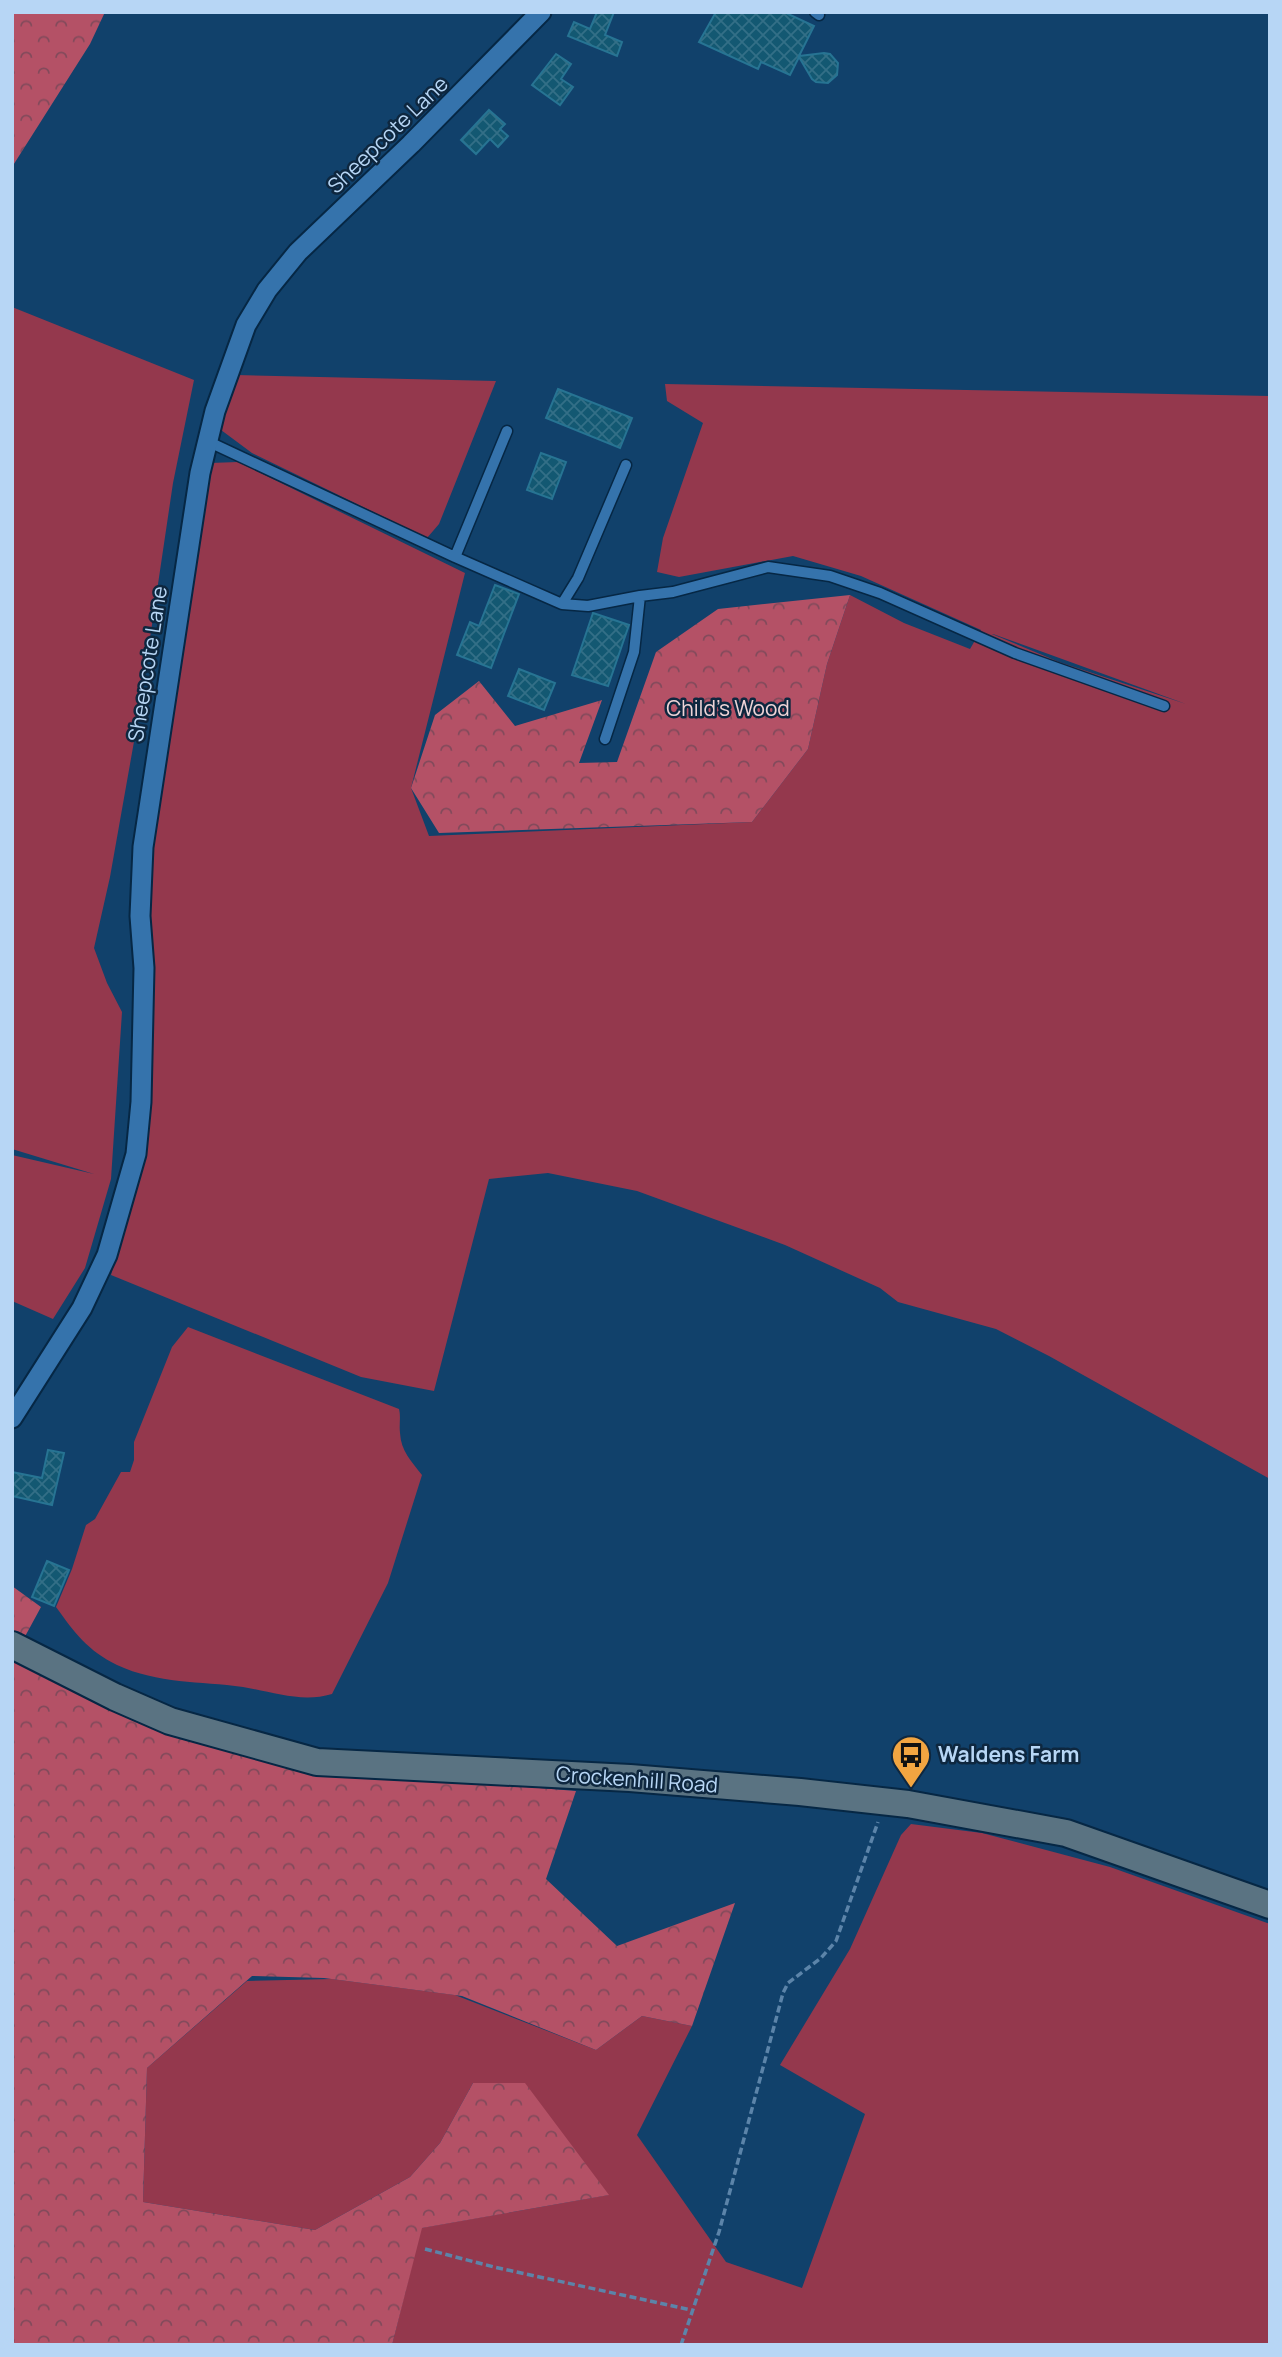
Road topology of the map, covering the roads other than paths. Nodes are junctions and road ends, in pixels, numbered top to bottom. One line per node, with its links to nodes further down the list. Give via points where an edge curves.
1 (541, 12): 3 (street, Sheepcote Lane, via 298,253 267,290 246,325)
2 (507, 431): 5 (lane)
3 (206, 441): 5 (lane); 10 (street, Sheepcote Lane, via 143,847 141,1102 136,1154 107,1255 82,1308)
4 (626, 465): 7 (lane, via 578,578)
5 (455, 557): 7 (lane)
6 (640, 596): 7 (lane, via 588,606); 8 (lane, via 768,567 830,576 880,593 1015,653); 9 (lane, via 634,652)
7 (562, 604)
8 (1164, 706)
9 (606, 738)
10 (12, 1418)
11 (12, 1645): 12 (main road, Crockenhill Road, via 170,1721 317,1762 630,1778 884,1802 1066,1833)
12 (1270, 1905)

